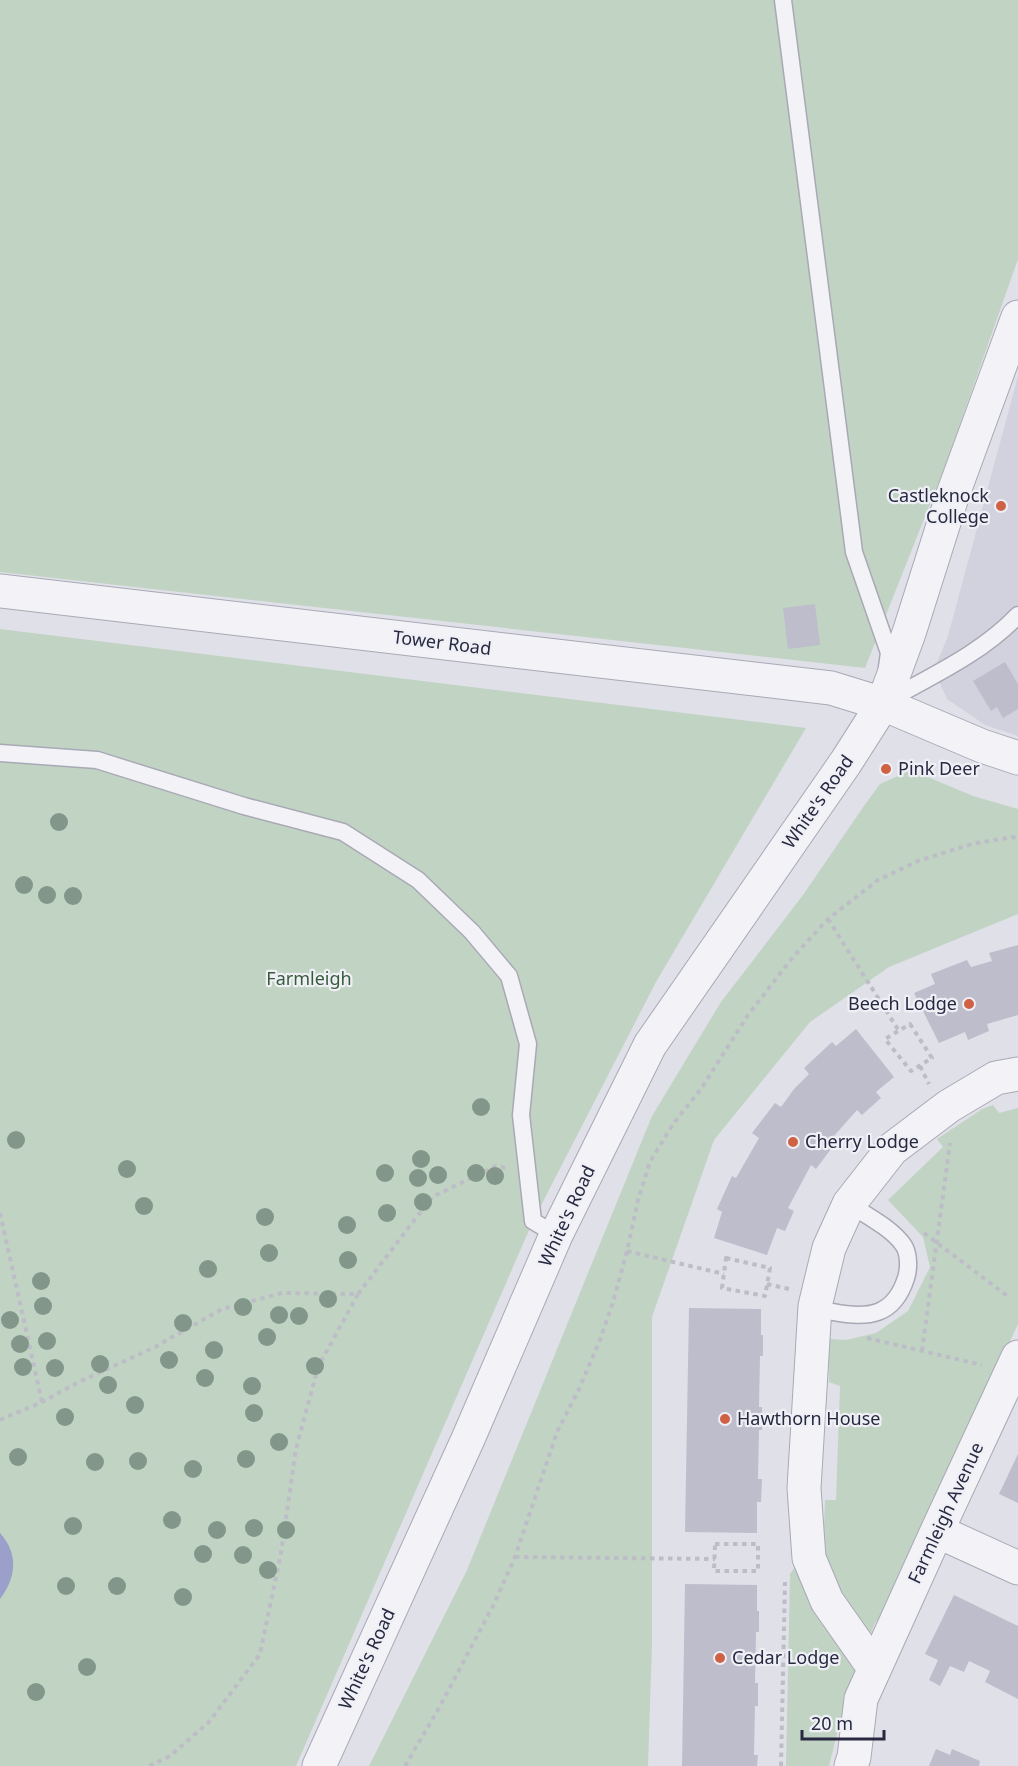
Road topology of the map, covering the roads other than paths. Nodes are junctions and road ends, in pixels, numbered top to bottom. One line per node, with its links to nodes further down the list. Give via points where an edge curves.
1 (783, 0): 5 (lane, via 854,552 889,653)
2 (1018, 316): 5 (street, White's Road)
3 (0, 591): 5 (street, Tower Road, via 831,688)
4 (1018, 615): 5 (lane, via 979,649)
5 (883, 704): 7 (street, Tower Road); 10 (street, White's Road, via 650,1045)
6 (0, 753): 10 (lane, via 97,760 343,832 418,880 472,932 509,976 528,1044 521,1115 532,1221)
7 (1018, 758)
8 (1018, 1074): 9 (street, via 996,1078 949,1106 892,1149)
9 (849, 1204): 11 (lane, via 882,1224 905,1247 909,1270 901,1293 888,1307 872,1314 850,1316); 15 (street, via 829,1248 815,1306 804,1488 809,1558 827,1601)
10 (556, 1235): 16 (street, White's Road)
11 (832, 1312)
12 (1015, 1364): 13 (street, Farmleigh Avenue)
13 (937, 1531): 14 (street); 15 (street, Farmleigh Avenue)
14 (1018, 1568)
15 (874, 1668): 17 (street, Farmleigh Avenue, via 861,1699)
16 (319, 1766)
17 (851, 1766)

